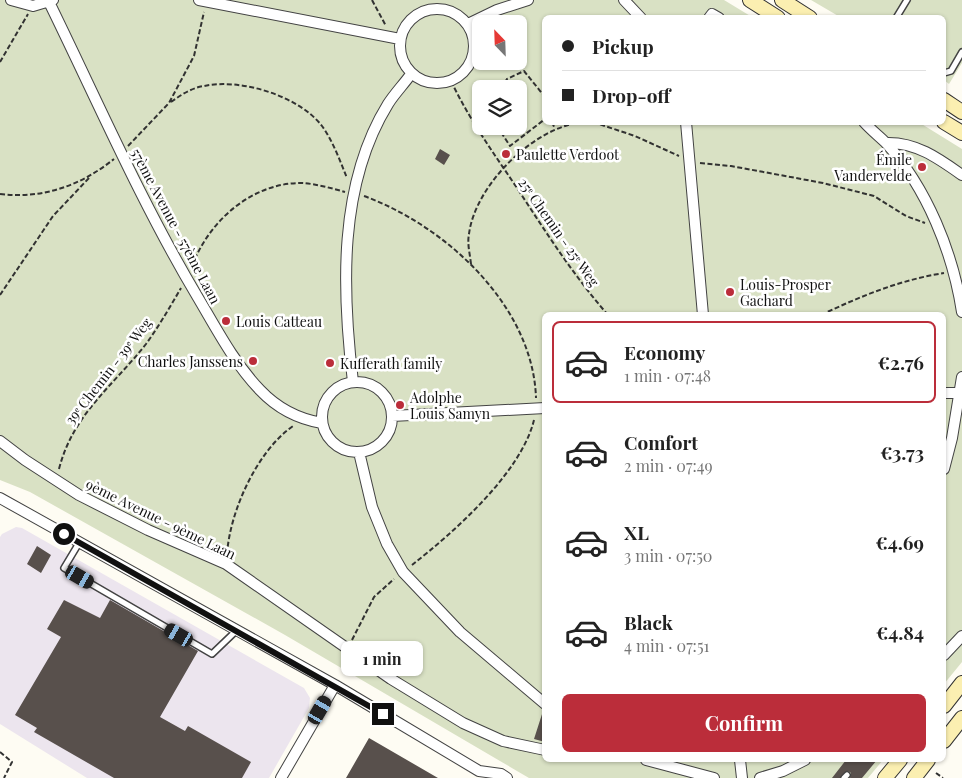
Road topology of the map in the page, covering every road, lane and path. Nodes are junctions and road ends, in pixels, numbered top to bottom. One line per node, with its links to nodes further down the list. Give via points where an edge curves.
1 (11, 0): 10 (street)
2 (372, 0): 16 (path)
3 (528, 0): 15 (street)
4 (624, 0): 11 (street)
5 (750, 0): 12 (main road)
6 (907, 0): 14 (lane)
7 (51, 1): 10 (street); 40 (street, 57ème Avenue - 57ème Laan)
8 (203, 1): 16 (street); 25 (path, via 194,56)
9 (784, 1): 13 (main road)
10 (32, 6): 18 (path)
11 (638, 15)
12 (773, 15)
13 (805, 15)
14 (898, 15)
15 (468, 24): 16 (street, via 448,10 435,9 413,18); 22 (street, via 475,46 473,57 468,68)
16 (396, 38): 20 (street)
17 (962, 52): 19 (lane, via 951,71)
18 (0, 62)
19 (946, 72)
20 (411, 74): 22 (street, via 430,83); 46 (street, via 388,104 370,141)
21 (506, 80): 23 (path, via 524,72)
22 (452, 81): 42 (path, 25ᵉ Chemin - 25ᵉ Weg, via 466,113)
23 (542, 93)
24 (946, 101): 26 (main road)
25 (169, 103): 40 (path); 46 (path, via 186,91 218,84 276,94 298,106 322,126)
26 (962, 112)
27 (542, 121): 35 (path)
28 (946, 123): 36 (main road)
29 (553, 125): 34 (path)
30 (566, 125): 34 (path)
31 (602, 125): 41 (path)
32 (686, 125): 41 (street)
33 (867, 125): 39 (street)
34 (555, 129): 42 (path, via 539,138)
35 (527, 133)
36 (962, 133)
37 (503, 135): 38 (path, via 510,146)
38 (524, 135)
39 (886, 143): 43 (street, via 904,143 938,158); 47 (street, via 905,167)
40 (122, 152): 44 (path); 50 (street, 57ème Avenue - 57ème Laan)
41 (690, 162): 47 (path, via 823,183 874,196 906,216); 53 (street)
42 (504, 168): 48 (path, via 476,209 468,235); 52 (path, 25ᵉ Chemin - 25ᵉ Weg, via 580,284)
43 (962, 175)
44 (91, 176): 45 (path, via 53,191 25,197); 51 (path, via 53,216)
45 (0, 194)
46 (354, 194): 48 (path, 39ᵉ Chemin - 39ᵉ Weg, via 366,196 419,224); 50 (path, 39ᵉ Chemin - 39ᵉ Weg, via 303,184 265,189 240,202 212,228); 57 (street, via 346,274 346,327)
47 (937, 227): 49 (street)
48 (472, 266): 60 (path, 39ᵉ Chemin - 39ᵉ Weg, via 508,310 519,329 534,370)
49 (953, 271): 54 (path, via 921,276 890,286); 55 (street)
50 (187, 279): 62 (street, 57ème Avenue - 57ème Laan, via 231,352 260,390); 67 (path, 39ᵉ Chemin - 39ᵉ Weg, via 146,343 80,419 67,442)
51 (0, 295)
52 (605, 312)
53 (703, 312)
54 (829, 312)
55 (962, 312)
56 (962, 377): 59 (street)
57 (353, 382): 61 (street, via 364,382 380,390 390,404); 63 (street, via 342,384 326,399)
58 (946, 393): 59 (street)
59 (961, 393): 66 (street)
60 (541, 408): 61 (street); 71 (path, via 522,448 490,492 452,533)
61 (392, 416): 65 (street, via 388,431 379,444)
62 (302, 419): 63 (street, 57ème Avenue - 57ème Laan); 70 (path, via 277,441 252,476 237,510)
63 (322, 423): 65 (street, via 330,440 338,447)
64 (0, 441): 67 (street, 9ème Avenue - 9ème Laan)
65 (359, 452): 71 (street, via 372,507)
66 (946, 460)
67 (56, 481): 70 (street, 9ème Avenue - 9ème Laan, via 148,530)
68 (0, 498): 69 (street)
69 (79, 542): 72 (street); 76 (lane, via 64,568)
70 (226, 564): 74 (street, 9ème Avenue - 9ème Laan)
71 (403, 572): 74 (path, via 374,597); 80 (street, via 460,632)
72 (237, 630): 76 (lane); 79 (street)
73 (962, 636): 75 (street)
74 (348, 648): 84 (street, 9ème Avenue - 9ème Laan, via 462,723 503,741)
75 (946, 653)
76 (212, 654): 77 (lane)
77 (210, 661)
78 (962, 683): 81 (main road)
79 (335, 685): 93 (street); 94 (street, via 479,771)
80 (542, 701)
81 (946, 703)
82 (962, 718): 83 (main road)
83 (946, 738)
84 (542, 749)
85 (0, 752): 92 (path, via 12,762)
86 (654, 762): 95 (street)
87 (740, 762): 96 (street)
88 (801, 762): 97 (street)
89 (898, 762): 98 (main road)
90 (926, 762): 99 (main road)
91 (936, 773): 100 (path)
92 (4, 778)
93 (281, 778)
94 (507, 778)
95 (714, 778)
96 (742, 778)
97 (760, 778)
98 (885, 778)
99 (914, 778)
100 (943, 778)

